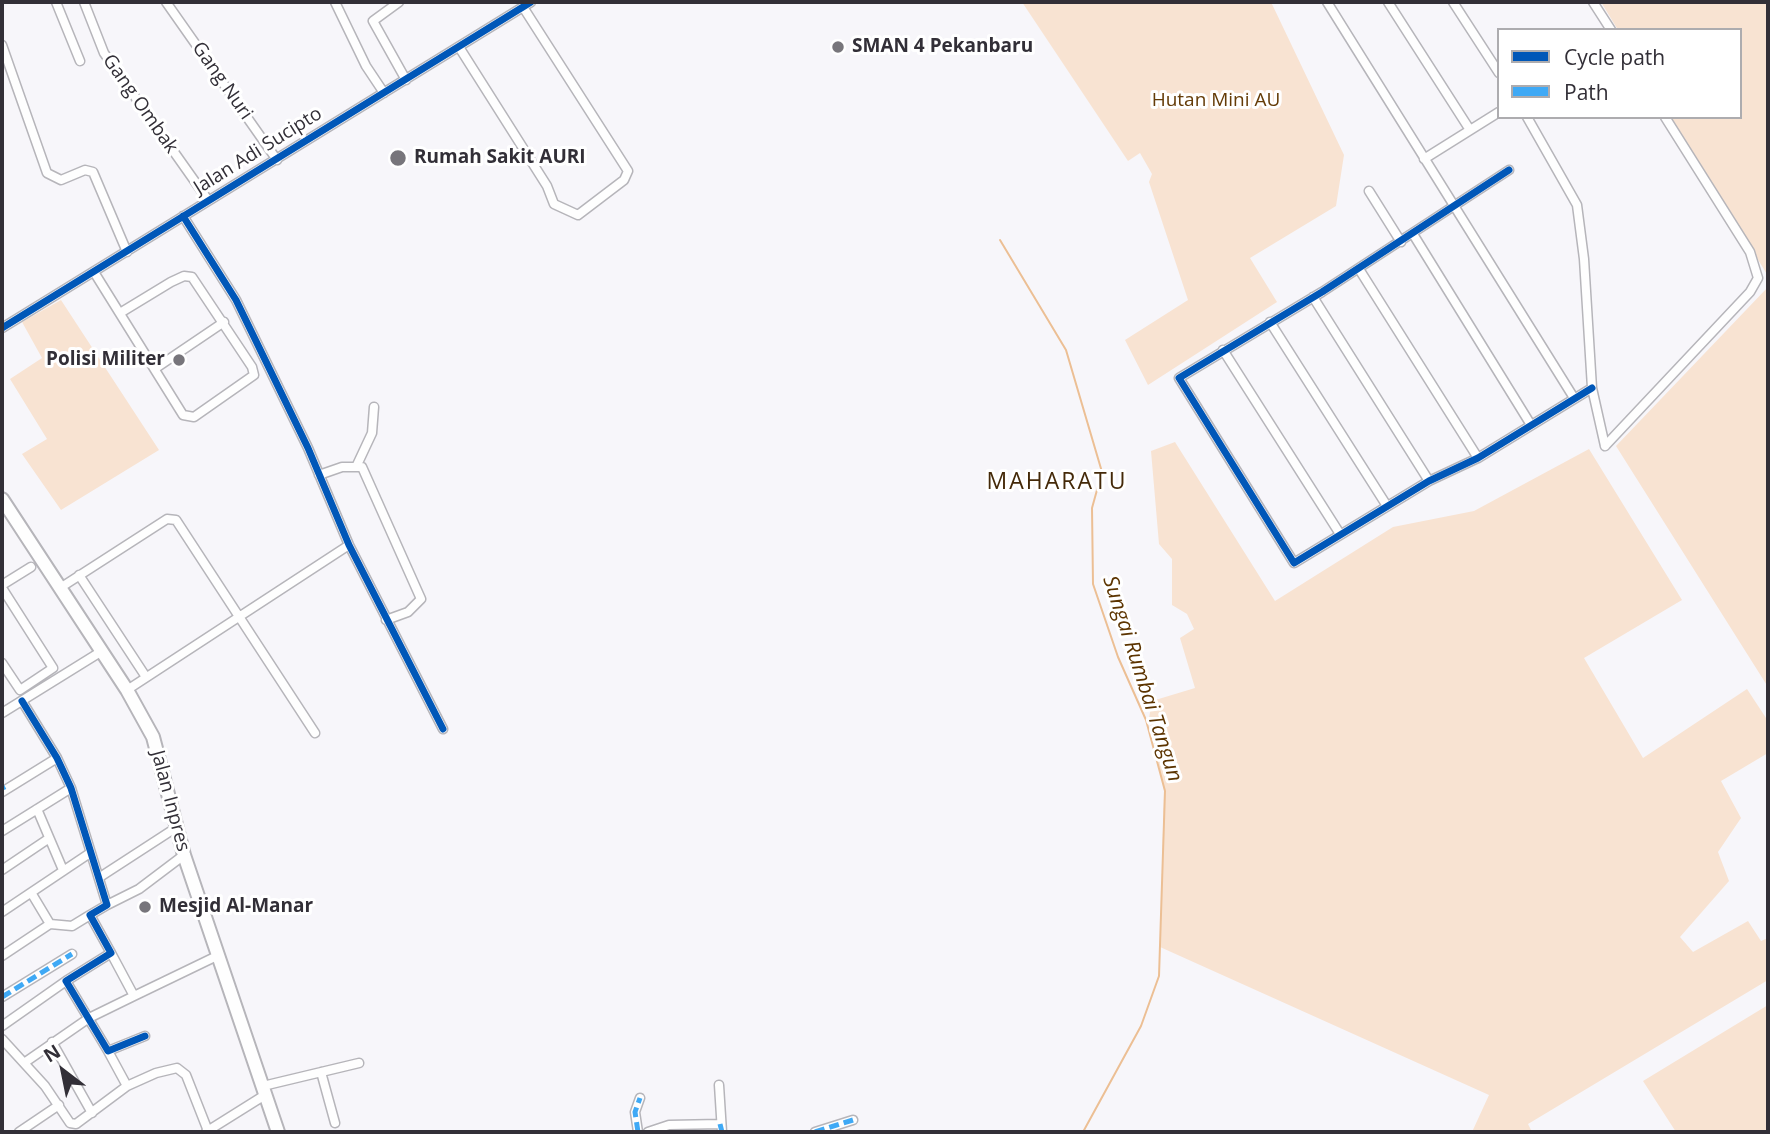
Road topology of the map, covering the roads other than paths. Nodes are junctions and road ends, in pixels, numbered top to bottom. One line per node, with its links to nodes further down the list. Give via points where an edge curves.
1 (56, 2): 14 (street)
2 (84, 2): 26 (street, Gang Ombak, via 104,53)
3 (166, 2): 23 (street, Gang Nuri)
4 (335, 2): 17 (street)
5 (399, 2): 16 (street, via 373,21)
6 (1327, 2): 22 (street)
7 (1388, 2): 21 (street)
8 (1453, 2): 15 (street)
9 (1593, 2): 11 (street)
10 (527, 4): 13 (street, Jalan Adi Sucipto); 13 (street, via 628,171 624,180 578,215 554,204)
11 (1610, 28)
12 (2, 45): 31 (street, via 47,173 61,180 85,170 93,172)
13 (459, 47): 16 (street, Jalan Adi Sucipto)
14 (80, 61)
15 (1497, 70)
16 (405, 80): 17 (street, Jalan Adi Sucipto)
17 (384, 93): 23 (street, Jalan Adi Sucipto)
18 (1497, 113): 21 (street)
19 (1528, 119): 41 (street, via 1577,205)
20 (1666, 119): 41 (street, via 1750,252 1758,278 1750,292 1605,446)
21 (1469, 130): 22 (street)
22 (1424, 159): 27 (street)
23 (277, 160): 26 (street, Jalan Adi Sucipto)
24 (1509, 170): 27 (street)
25 (1369, 191): 30 (street)
26 (208, 200): 28 (street, Jalan Adi Sucipto)
27 (1454, 208): 29 (street); 42 (street)
28 (183, 216): 31 (street, Jalan Adi Sucipto); 47 (street, via 236,300)
29 (1413, 234): 30 (street); 44 (street)
30 (1401, 242): 32 (street)
31 (127, 251): 33 (street, Jalan Adi Sucipto)
32 (1359, 269): 34 (street); 45 (street)
33 (94, 272): 35 (street); 38 (street, Jalan Adi Sucipto)
34 (1313, 297): 37 (street); 48 (street)
35 (120, 313): 36 (street, via 184,276 192,278); 40 (street)
36 (224, 322): 40 (street); 40 (street, via 252,367 254,375 248,382 190,418 178,409)
37 (1270, 322): 39 (street); 50 (street)
38 (2, 328)
39 (1223, 351): 51 (street); 51 (street, via 1179,378 1289,559 1299,562)
40 (156, 368)
41 (1592, 388): 42 (street)
42 (1574, 398): 44 (street)
43 (374, 407): 46 (street, via 372,433)
44 (1531, 425): 45 (street)
45 (1478, 458): 48 (street)
46 (357, 465): 47 (street); 58 (street, via 362,467 421,599 408,612)
47 (319, 475): 52 (street)
48 (1429, 481): 50 (street)
49 (2, 499): 56 (main road, Jalan Inpres)
50 (1387, 506): 51 (street)
51 (1340, 534)
52 (349, 545): 57 (street); 58 (street)
53 (31, 567): 55 (street)
54 (79, 575): 56 (street); 57 (street, via 173,518); 61 (street)
55 (2, 586): 60 (street, via 53,668 20,690)
56 (60, 588): 59 (main road, Jalan Inpres)
57 (240, 615): 61 (street); 66 (street)
58 (386, 620): 65 (street)
59 (102, 651): 62 (main road, Jalan Inpres); 63 (street)
60 (2, 663)
61 (146, 677): 62 (street)
62 (127, 690): 71 (main road, Jalan Inpres, via 153,737)
63 (22, 701): 64 (street); 67 (street)
64 (2, 713)
65 (443, 729)
66 (315, 733)
67 (57, 758): 68 (street); 69 (street)
68 (71, 788): 70 (street); 74 (street)
69 (3, 789)
70 (37, 809): 72 (street); 73 (street)
71 (177, 827): 75 (main road, Jalan Inpres); 78 (street)
72 (2, 831)
73 (48, 839): 76 (street); 77 (street)
74 (90, 853): 77 (street); 78 (street)
75 (184, 855): 80 (street, via 139,889); 86 (main road, Jalan Inpres)
76 (2, 870)
77 (63, 870): 79 (street)
78 (100, 877): 80 (street)
79 (32, 894): 81 (street); 83 (street)
80 (107, 905): 82 (street)
81 (2, 912)
82 (90, 915): 83 (street, via 72,926); 84 (street)
83 (50, 924): 87 (street)
84 (111, 953): 88 (street); 89 (street)
85 (72, 954): 90 (street)
86 (219, 955): 89 (street); 103 (main road, Jalan Inpres)
87 (2, 956)
88 (66, 981): 91 (street); 92 (street)
89 (134, 996): 91 (street)
90 (2, 997)
91 (89, 1018): 95 (street); 96 (street)
92 (2, 1026)
93 (145, 1036): 96 (street)
94 (2, 1039): 97 (street)
95 (52, 1042): 98 (street); 106 (street)
96 (108, 1051): 102 (street)
97 (6, 1052): 98 (street)
98 (24, 1063): 105 (street)
99 (359, 1063): 100 (street)
100 (321, 1072): 103 (street); 108 (street)
101 (719, 1084): 109 (street)
102 (127, 1086): 106 (street); 111 (street, via 156,1073 181,1070)
103 (264, 1090): 111 (street); 112 (main road, Jalan Inpres)
104 (640, 1098): 113 (street, via 635,1112)
105 (59, 1105): 106 (street, via 70,1123); 110 (street)
106 (92, 1113)
107 (853, 1121): 115 (street)
108 (335, 1124)
109 (721, 1128): 114 (street, via 669,1125)
110 (19, 1132)
111 (207, 1132)
112 (278, 1132)
113 (638, 1132)
114 (648, 1132)
115 (815, 1132)

